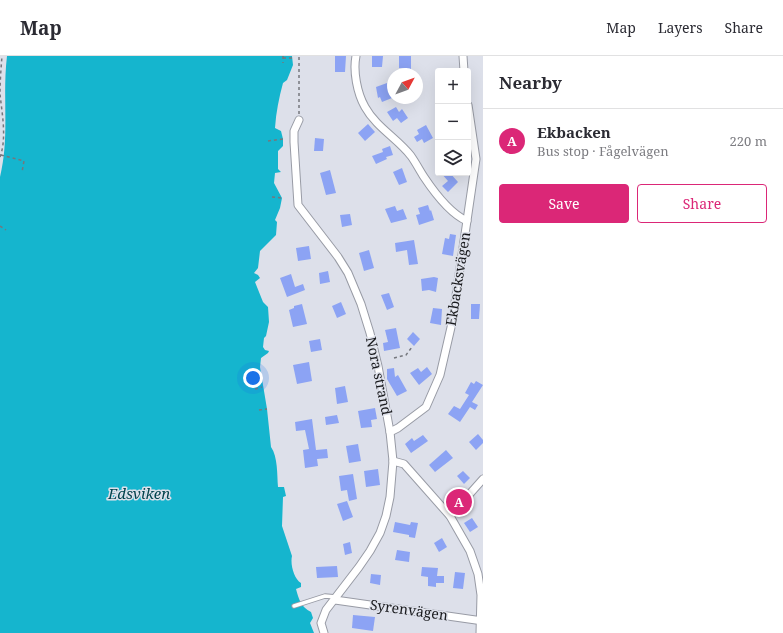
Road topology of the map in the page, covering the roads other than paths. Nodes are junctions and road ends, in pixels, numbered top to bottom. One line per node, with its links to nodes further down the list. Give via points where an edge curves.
1 (356, 56): 6 (street, via 358,86 365,107 412,157 424,177 448,206)
2 (463, 56): 3 (street)
3 (464, 68)
4 (299, 120): 7 (street, Nora strand, via 294,131 298,205 342,263 361,304 377,361)
5 (471, 125): 6 (street, Ekbacksvägen, via 476,159)
6 (467, 221): 7 (street, Ekbacksvägen, via 452,323 440,375 426,406)
7 (390, 432): 8 (street, Nora strand)
8 (393, 461): 10 (street, via 404,464); 12 (street, Nora strand, via 390,497 380,533)
9 (483, 479): 10 (street)
10 (450, 516): 11 (street)
11 (481, 573): 14 (street)
12 (336, 599): 13 (lane, via 325,596); 14 (street, Syrenvägen); 15 (street, Nora strand, via 326,610 321,623)
13 (294, 606)
14 (482, 620): 16 (street)
15 (324, 633)
16 (480, 633)

